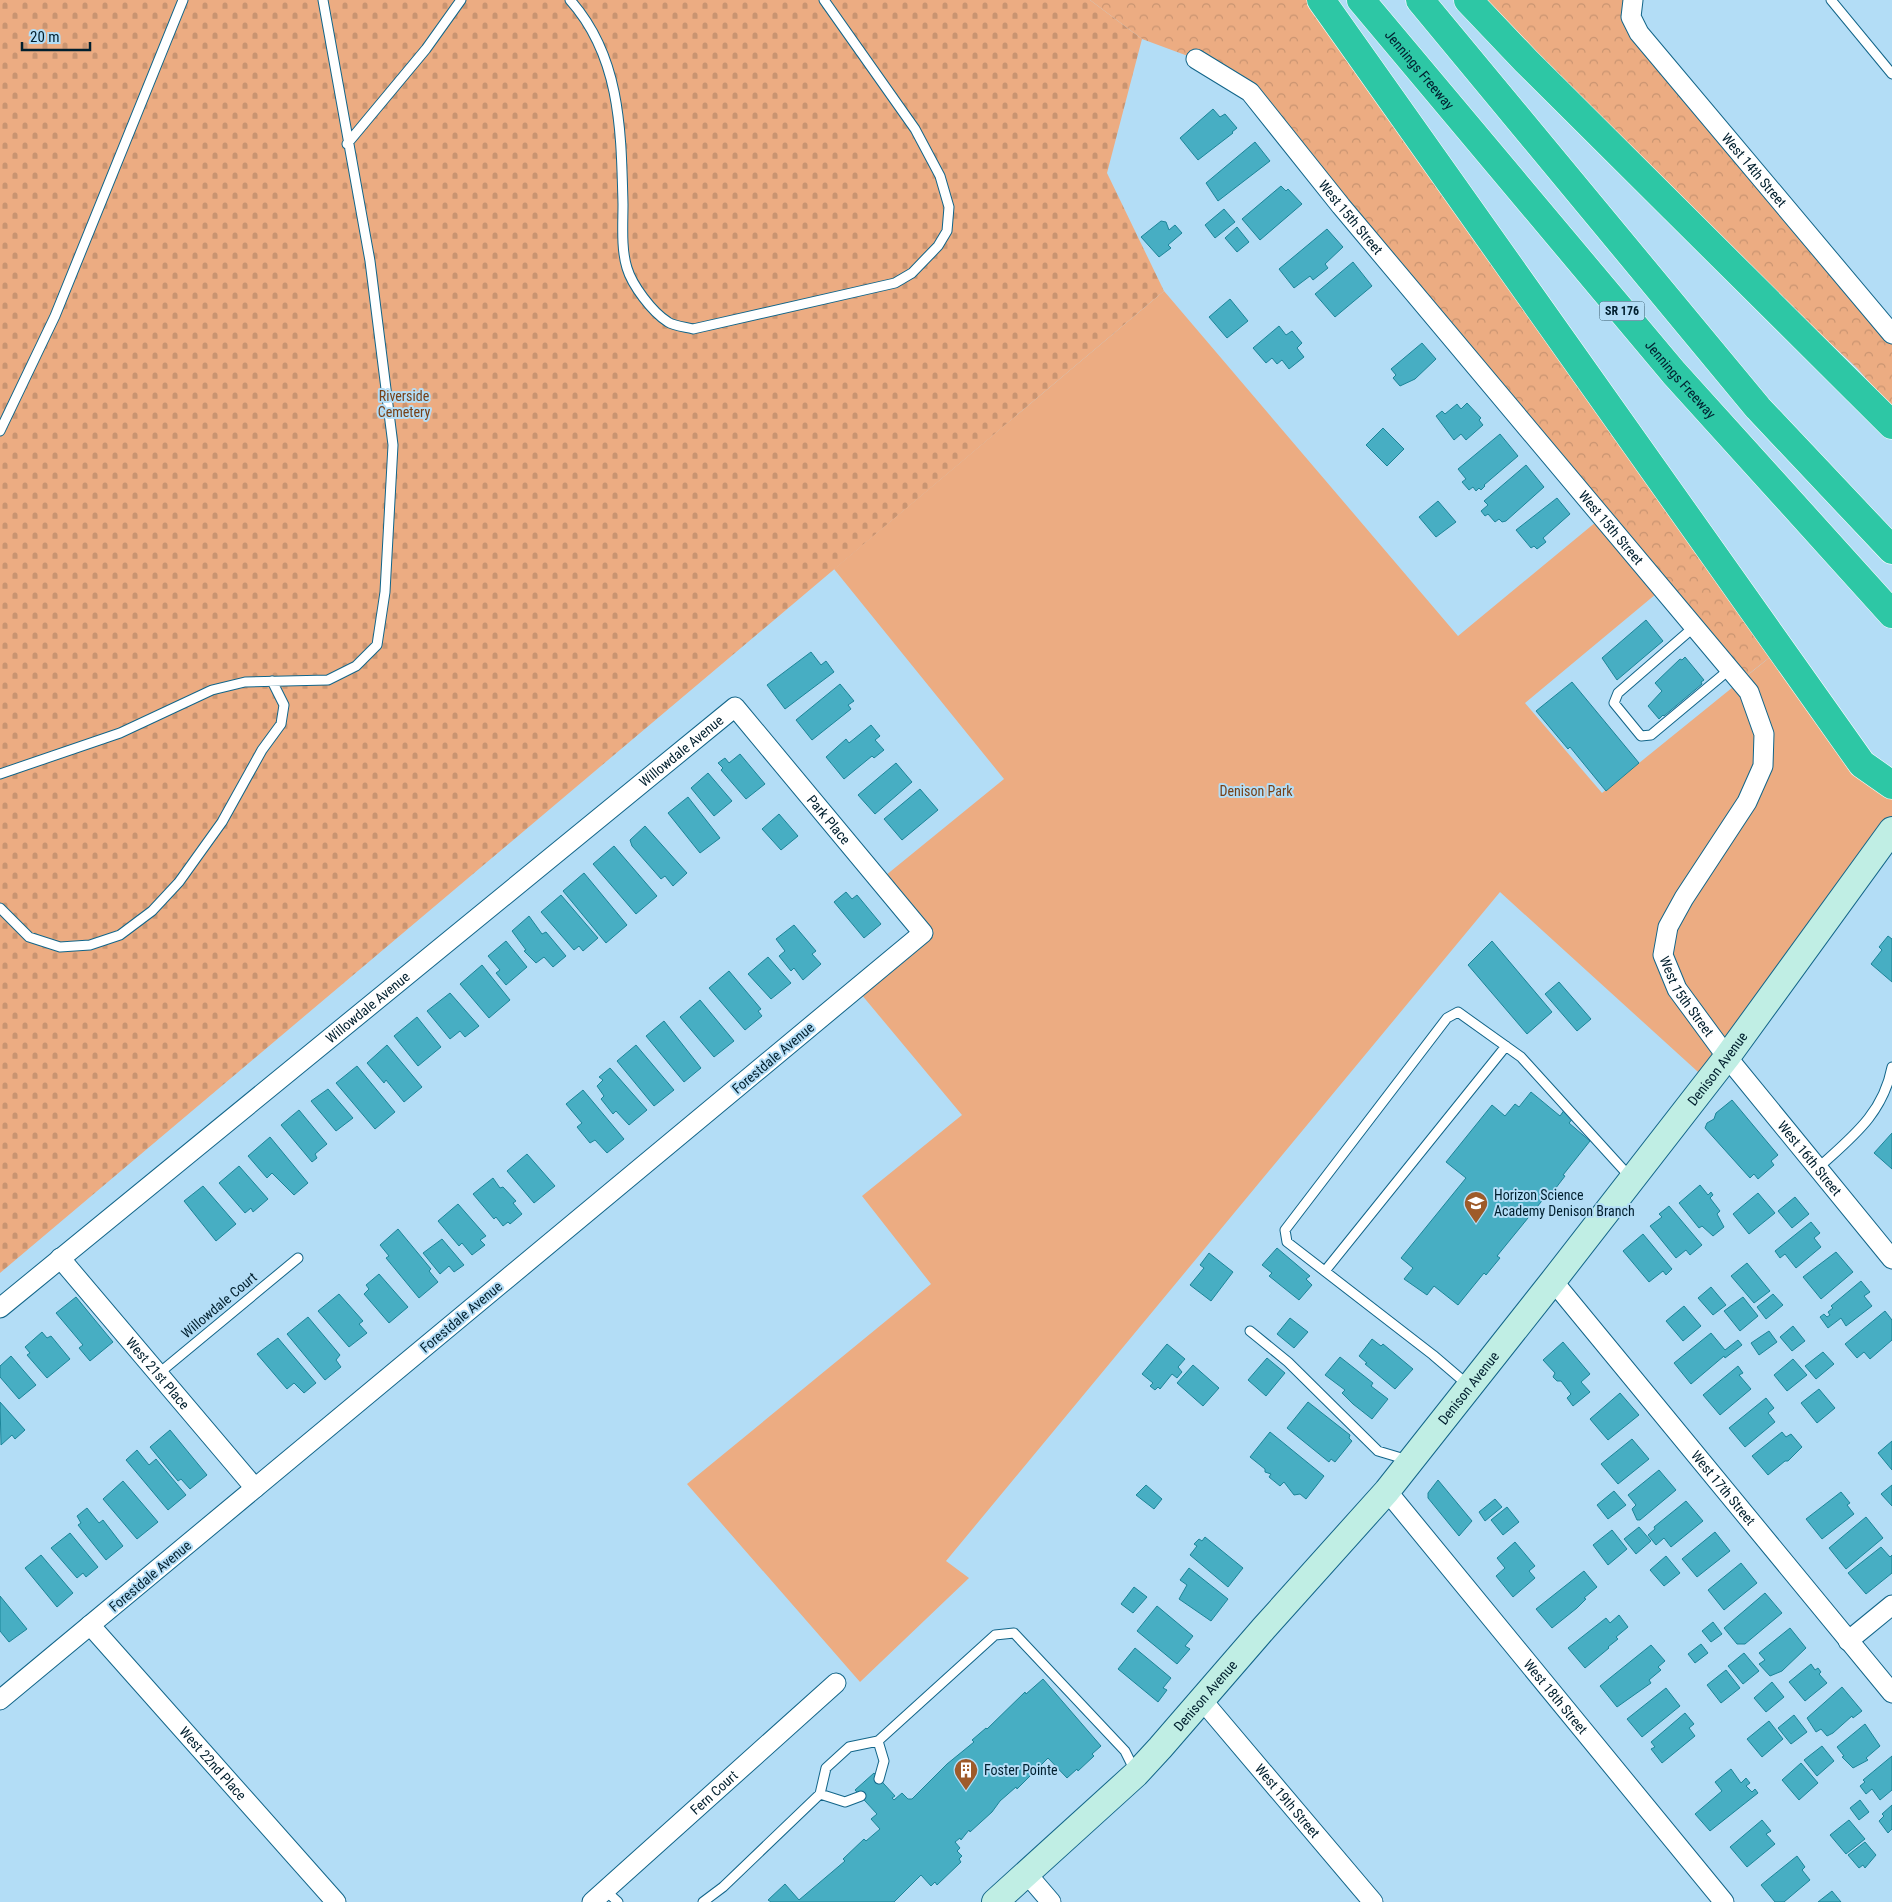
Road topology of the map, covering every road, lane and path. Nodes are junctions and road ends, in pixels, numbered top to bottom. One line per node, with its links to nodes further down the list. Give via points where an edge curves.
1 (183, 0): 17 (lane, via 55,316)
2 (323, 0): 14 (lane)
3 (461, 0): 14 (lane, via 426,49)
4 (570, 0): 5 (lane, via 590,26 610,68 622,142 627,268 644,300 668,322 693,329 895,283 912,273 938,246 947,231 950,207 940,176 915,129)
5 (824, 0)
6 (1321, 0): 25 (highway, via 1862,764)
7 (1361, 0): 19 (highway, Jennings Freeway / SR 176, via 1674,373)
8 (1420, 0): 18 (highway, SR 176, via 1758,408)
9 (1468, 0): 16 (highway, via 1526,62)
10 (1633, 0): 15 (street, West 14th Street, via 1631,17 1639,33)
11 (1832, 0): 13 (lane)
12 (1196, 59): 20 (street, West 15th Street, via 1250,92)
13 (1892, 74)
14 (347, 144): 22 (lane, via 370,261 392,445 385,592 377,645 356,666 328,680)
15 (1892, 334)
16 (1892, 425)
17 (0, 431)
18 (1892, 550)
19 (1892, 614)
20 (1694, 627): 21 (street, West 15th Street); 21 (lane, via 1618,692 1614,703 1641,736 1652,735)
21 (1730, 670): 30 (street, West 15th Street, via 1749,692 1764,734 1763,766 1747,802 1668,927 1663,955 1677,989)
22 (272, 681): 24 (lane, via 245,682 212,690 120,733); 27 (lane, via 284,705 281,724 262,750 222,822 179,882 152,911 120,935 90,945 60,947 29,937)
23 (735, 707): 28 (street, Park Place); 34 (street, Willowdale Avenue)
24 (0, 774)
25 (1892, 785)
26 (1892, 830): 30 (main road, Denison Avenue)
27 (0, 908)
28 (923, 933): 44 (street, Forestdale Avenue)
29 (1506, 1046): 33 (lane, via 1521,1057); 37 (lane); 37 (lane, via 1458,1012 1447,1018 1285,1230 1288,1242)
30 (1727, 1057): 32 (street, West 16th Street); 33 (main road, Denison Avenue)
31 (1892, 1067): 32 (lane, via 1887,1090 1873,1114)
32 (1818, 1168): 36 (street, West 16th Street)
33 (1632, 1179): 38 (main road, Denison Avenue)
34 (60, 1258): 39 (street, Willowdale Avenue); 41 (street, West 21st Place)
35 (298, 1258): 41 (lane, Willowdale Court)
36 (1892, 1258)
37 (1325, 1271): 42 (lane)
38 (1553, 1281): 42 (main road, Denison Avenue); 48 (street, West 17th Street)
39 (0, 1308)
40 (1250, 1331): 43 (lane, via 1288,1362 1378,1451)
41 (158, 1374): 44 (street, West 21st Place)
42 (1470, 1386): 43 (main road, Denison Avenue)
43 (1411, 1461): 45 (main road, Denison Avenue)
44 (255, 1488): 47 (street, Forestdale Avenue)
45 (1387, 1491): 52 (main road, Denison Avenue); 65 (street, West 18th Street)
46 (1892, 1605): 48 (street)
47 (90, 1625): 51 (street, Forestdale Avenue); 60 (street, West 22nd Place)
48 (1848, 1641): 50 (street, West 17th Street)
49 (836, 1683): 59 (street, Fern Court)
50 (1892, 1693)
51 (0, 1700)
52 (1202, 1700): 54 (main road, Denison Avenue); 64 (street, West 19th Street)
53 (878, 1741): 54 (lane, via 994,1634 1014,1633 1125,1751); 55 (lane, via 884,1761); 56 (lane, via 849,1747 826,1768)
54 (1136, 1774): 58 (main road, Denison Avenue)
55 (880, 1779)
56 (820, 1794): 57 (lane, via 845,1802); 61 (lane, via 723,1887)
57 (861, 1796)
58 (1026, 1874): 62 (main road, Denison Avenue); 63 (street)
59 (605, 1898)
60 (336, 1902)
61 (703, 1902)
62 (996, 1902)
63 (1051, 1902)
64 (1373, 1902)
65 (1724, 1902)

